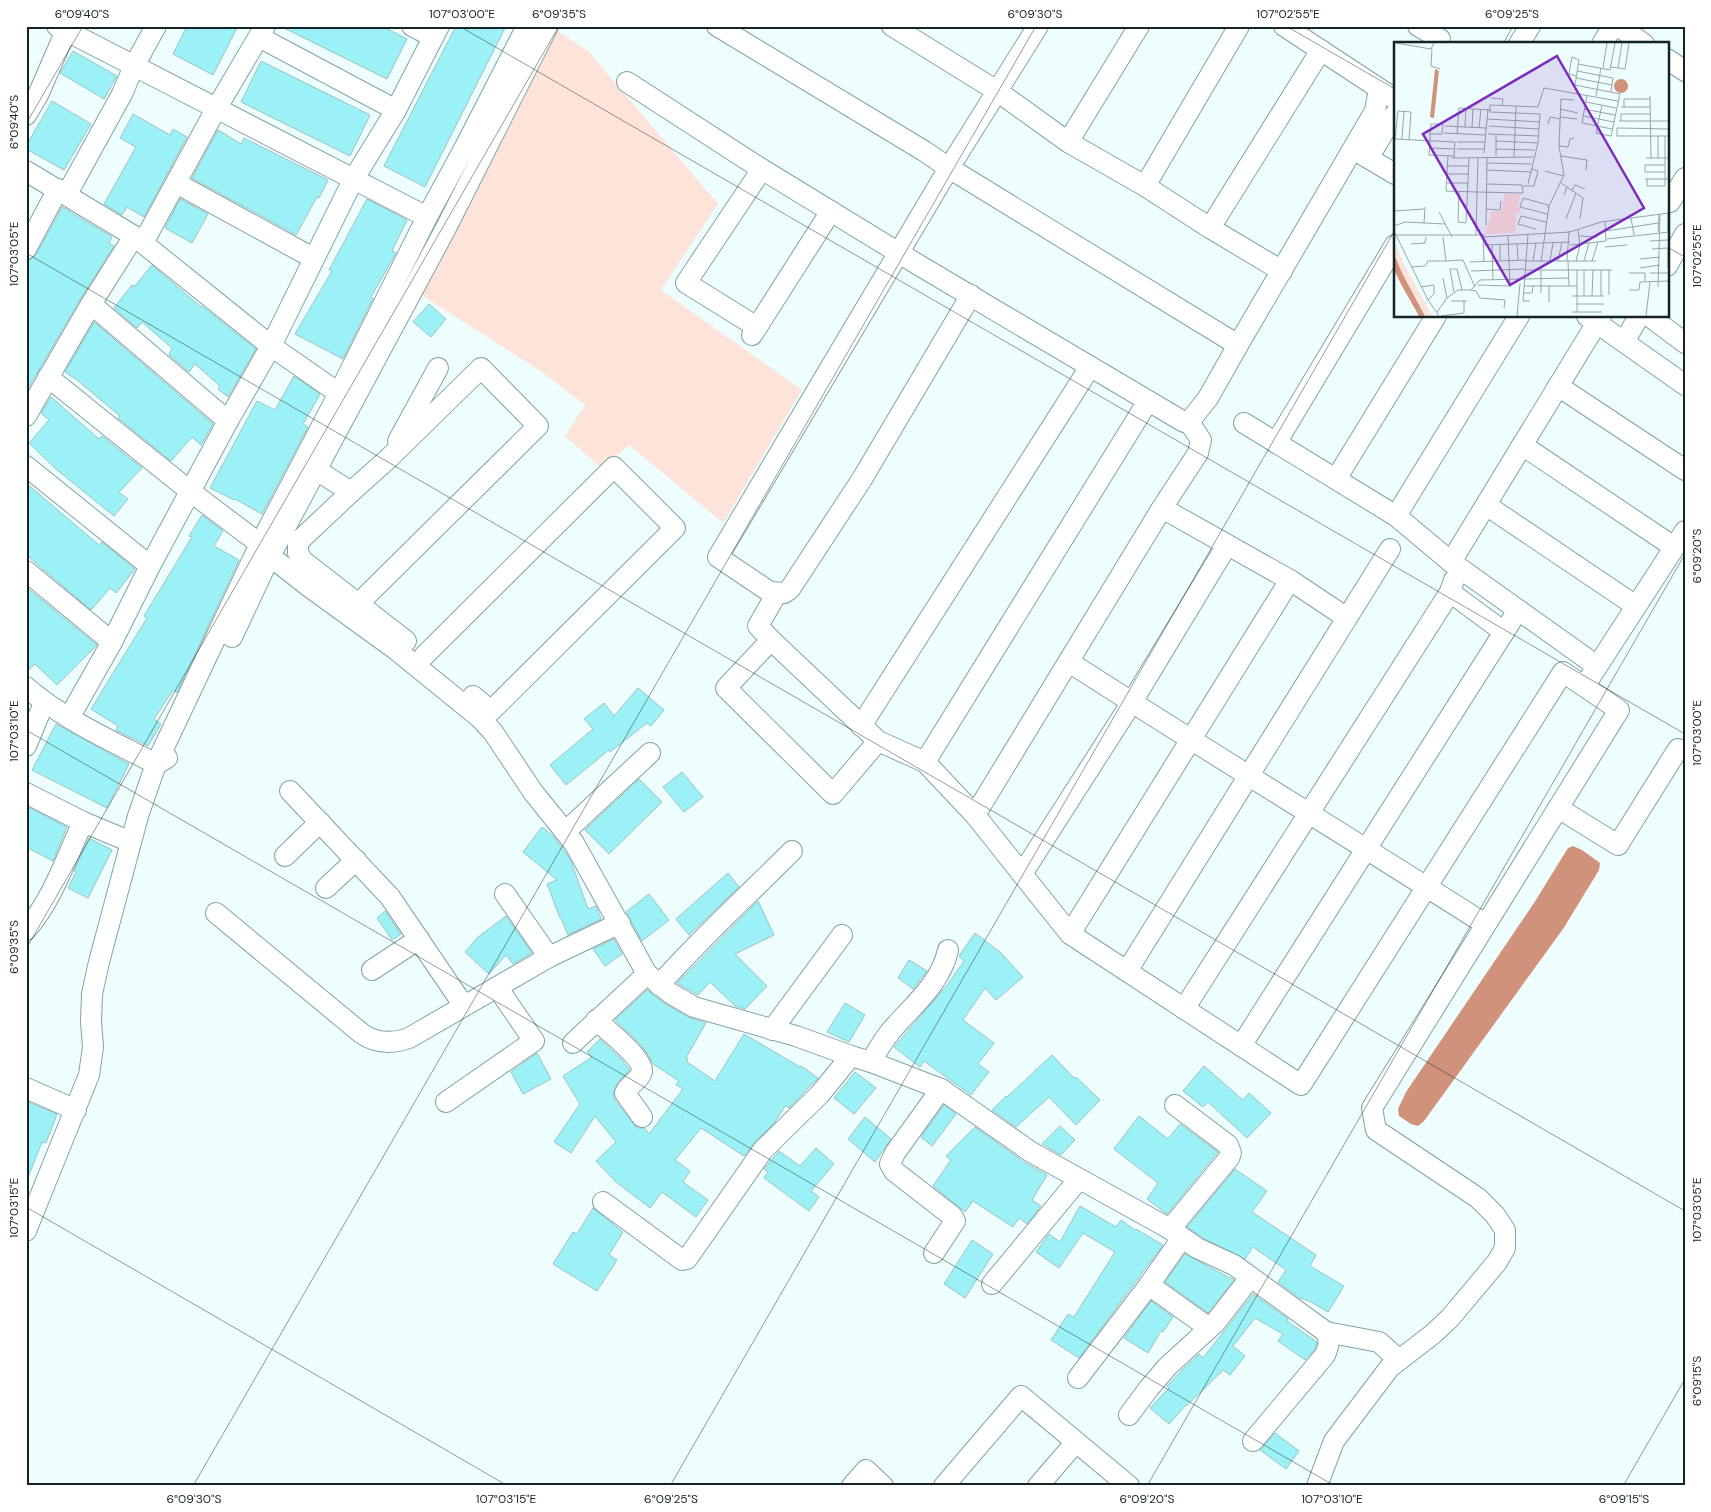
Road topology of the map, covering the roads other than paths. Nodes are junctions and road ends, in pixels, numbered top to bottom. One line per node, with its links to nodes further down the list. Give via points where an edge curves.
1 (156, 26): 23 (street)
2 (412, 26): 17 (street)
3 (527, 26): 44 (street)
4 (548, 26): 70 (street, via 446,228)
5 (717, 26): 34 (street)
6 (892, 26): 25 (street)
7 (1038, 26): 25 (street)
8 (1139, 26): 31 (street)
9 (1239, 26): 40 (street)
10 (1284, 26): 22 (street)
11 (1418, 26): 18 (street)
12 (1530, 26): 19 (street)
13 (1612, 26): 20 (street)
14 (1618, 26): 21 (street)
15 (63, 28): 23 (street); 29 (street, via 44,82)
16 (262, 32): 27 (street); 28 (street)
17 (436, 32): 28 (street)
18 (1441, 36)
19 (1520, 42)
20 (1603, 42)
21 (1641, 42)
22 (1321, 50): 26 (street); 45 (street)
23 (134, 66): 27 (street); 41 (street, via 122,94)
24 (628, 82): 33 (street)
25 (997, 92): 31 (street); 34 (street)
26 (1387, 94): 32 (street, via 1375,111)
27 (216, 109): 38 (street); 39 (street)
28 (396, 110): 38 (street)
29 (26, 115)
30 (1394, 115): 32 (street)
31 (1068, 142): 40 (street)
32 (1361, 153): 36 (street); 53 (street)
33 (760, 168): 43 (street); 43 (street, via 686,283 754,331)
34 (949, 168): 50 (street); 63 (street)
35 (26, 170): 41 (street)
36 (1394, 173)
37 (1685, 178): 42 (street)
38 (353, 180): 44 (street); 51 (street)
39 (176, 183): 47 (street); 51 (street)
40 (1145, 186): 45 (street)
41 (63, 192): 47 (street); 49 (street)
42 (1674, 204)
43 (831, 210): 50 (street)
44 (427, 217): 70 (street)
45 (1210, 228): 53 (street)
46 (1685, 234): 52 (street)
47 (138, 239): 55 (street); 64 (street)
48 (1394, 247): 76 (street)
49 (26, 249)
50 (899, 252): 54 (street); 98 (street, via 718,557 770,592)
51 (314, 258): 64 (street)
52 (1668, 264)
53 (1282, 271): 63 (street)
54 (971, 295): 65 (street); 98 (street, via 862,479 790,589)
55 (91, 304): 67 (street); 73 (street)
56 (1435, 318): 82 (street)
57 (1518, 318): 87 (street)
58 (1594, 318): 61 (street); 69 (street)
59 (1638, 318): 61 (street)
60 (1651, 318): 62 (street)
61 (1624, 342): 68 (street)
62 (1685, 344)
63 (1238, 345): 74 (street, via 1208,398)
64 (271, 346): 70 (street); 73 (street)
65 (1090, 367): 71 (street); 114 (street)
66 (438, 368): 78 (street)
67 (48, 377): 72 (street); 83 (street)
68 (1685, 384)
69 (1558, 386): 77 (street); 80 (street)
70 (346, 398): 81 (street); 92 (street)
71 (1148, 401): 74 (street); 120 (street)
72 (26, 416)
73 (228, 421): 83 (street)
74 (1189, 422): 86 (street, via 1200,440 1198,453)
75 (1244, 424): 76 (street)
76 (1276, 443): 82 (street)
77 (1522, 445): 85 (street); 90 (street)
78 (389, 458): 84 (street); 99 (street, via 481,368 538,426)
79 (26, 466): 94 (street)
80 (1685, 470)
81 (318, 471): 84 (street); 92 (street)
82 (1336, 479): 87 (street)
83 (191, 492): 92 (street); 94 (street)
84 (351, 492): 99 (street, via 298,542 298,553)
85 (1486, 505): 93 (street); 100 (street)
86 (1162, 508): 89 (street); 107 (street)
87 (1396, 516): 93 (street)
88 (1685, 530): 90 (street)
89 (1227, 545): 96 (street); 111 (street)
90 (1674, 547): 100 (street)
91 (1390, 549): 102 (street)
92 (265, 550): 121 (street); 130 (street, via 480,718)
93 (1455, 565): 97 (street); 101 (street)
94 (150, 566): 105 (street)
95 (26, 571): 105 (street)
96 (1290, 580): 102 (street); 115 (street)
97 (1450, 592): 103 (street); 126 (street)
98 (777, 593): 104 (street, via 758,626)
99 (358, 604): 106 (street)
100 (1636, 606): 108 (street)
101 (1518, 610): 103 (street); 108 (street)
102 (1347, 618): 122 (street)
103 (1504, 632): 132 (street)
104 (771, 640): 114 (street); 116 (street, via 726,688 833,794)
105 (112, 642): 113 (street)
106 (424, 656): 106 (street, via 491,711 675,528 614,467)
107 (1069, 662): 111 (street); 127 (street)
108 (1597, 666): 109 (street)
109 (1584, 686): 125 (street, via 1619,710); 137 (street, via 1563,672)
110 (26, 687): 112 (street)
111 (1132, 702): 115 (street); 136 (street)
112 (44, 703): 113 (street); 117 (street)
113 (69, 718): 121 (street)
114 (861, 726): 116 (street)
115 (1191, 740): 122 (street); 144 (street)
116 (878, 741): 120 (street)
117 (26, 746)
118 (1678, 749): 125 (street, via 1618,845)
119 (650, 753): 130 (street)
120 (925, 762): 127 (street)
121 (156, 764): 131 (street)
122 (1248, 776): 126 (street); 150 (street)
123 (290, 791): 129 (street)
124 (26, 793): 128 (street)
125 (1558, 808): 142 (street)
126 (1309, 813): 132 (street); 154 (street)
127 (975, 815): 136 (street)
128 (83, 822): 131 (street); 143 (street, via 50,895)
129 (320, 822): 134 (street); 135 (street)
130 (565, 832): 141 (street, via 588,865)
131 (131, 842): 165 (street, via 98,962 92,994 93,1047 89,1074)
132 (1367, 849): 137 (street); 158 (street)
133 (792, 852): 151 (street, via 726,918)
134 (285, 856)
135 (356, 860): 138 (street); 146 (street, via 390,897)
136 (1022, 874): 144 (street)
137 (1427, 887): 142 (street); 158 (street, via 1301,1085)
138 (326, 888)
139 (505, 894): 148 (street)
140 (216, 913): 153 (street, via 370,1039 401,1040)
141 (620, 923): 148 (street); 151 (street)
142 (1485, 924): 177 (street, via 1372,1108 1376,1130 1478,1198 1495,1215 1505,1230 1505,1248 1450,1318)
143 (26, 930)
144 (1070, 934): 150 (street)
145 (842, 935): 156 (street)
146 (419, 939): 149 (street); 153 (street)
147 (948, 950): 160 (street, via 938,977 889,1034)
148 (549, 957): 152 (street)
149 (372, 970)
150 (1127, 972): 154 (street)
151 (653, 979): 155 (street); 156 (street, via 694,1007)
152 (497, 987): 153 (street); 163 (street, via 534,1040)
153 (464, 1006)
154 (1184, 1008): 158 (street)
155 (596, 1020): 157 (street); 166 (street, via 642,1068 641,1074 625,1093)
156 (772, 1030): 159 (street)
157 (573, 1043)
158 (1242, 1046)
159 (851, 1056): 160 (street); 168 (street, via 820,1094 764,1150 687,1259 682,1260)
160 (871, 1062): 162 (street)
161 (26, 1088): 165 (street)
162 (941, 1089): 167 (street, via 1031,1152); 171 (street, via 890,1164 894,1171 952,1216 952,1227)
163 (446, 1102)
164 (1175, 1105): 170 (street, via 1228,1145 1231,1153)
165 (76, 1110): 169 (street)
166 (642, 1117)
167 (1079, 1179): 170 (street); 173 (street)
168 (602, 1202)
169 (26, 1231)
170 (1176, 1234): 172 (street, via 1234,1265); 174 (street)
171 (934, 1253)
172 (1250, 1278): 175 (street); 176 (street)
173 (992, 1284)
174 (1149, 1285): 175 (street); 178 (street)
175 (1209, 1328): 179 (street, via 1167,1367)
176 (1326, 1332): 177 (street, via 1379,1342); 180 (street, via 1329,1339 1325,1355)
177 (1399, 1360): 187 (street, via 1390,1367 1334,1441)
178 (1078, 1378)
179 (1129, 1415)
180 (1253, 1441)
181 (1076, 1442): 184 (street, via 1021,1396); 185 (street); 186 (street)
182 (852, 1486): 183 (street, via 866,1470)
183 (884, 1486)
184 (944, 1486)
185 (1038, 1486)
186 (1129, 1486)
187 (1317, 1486)

